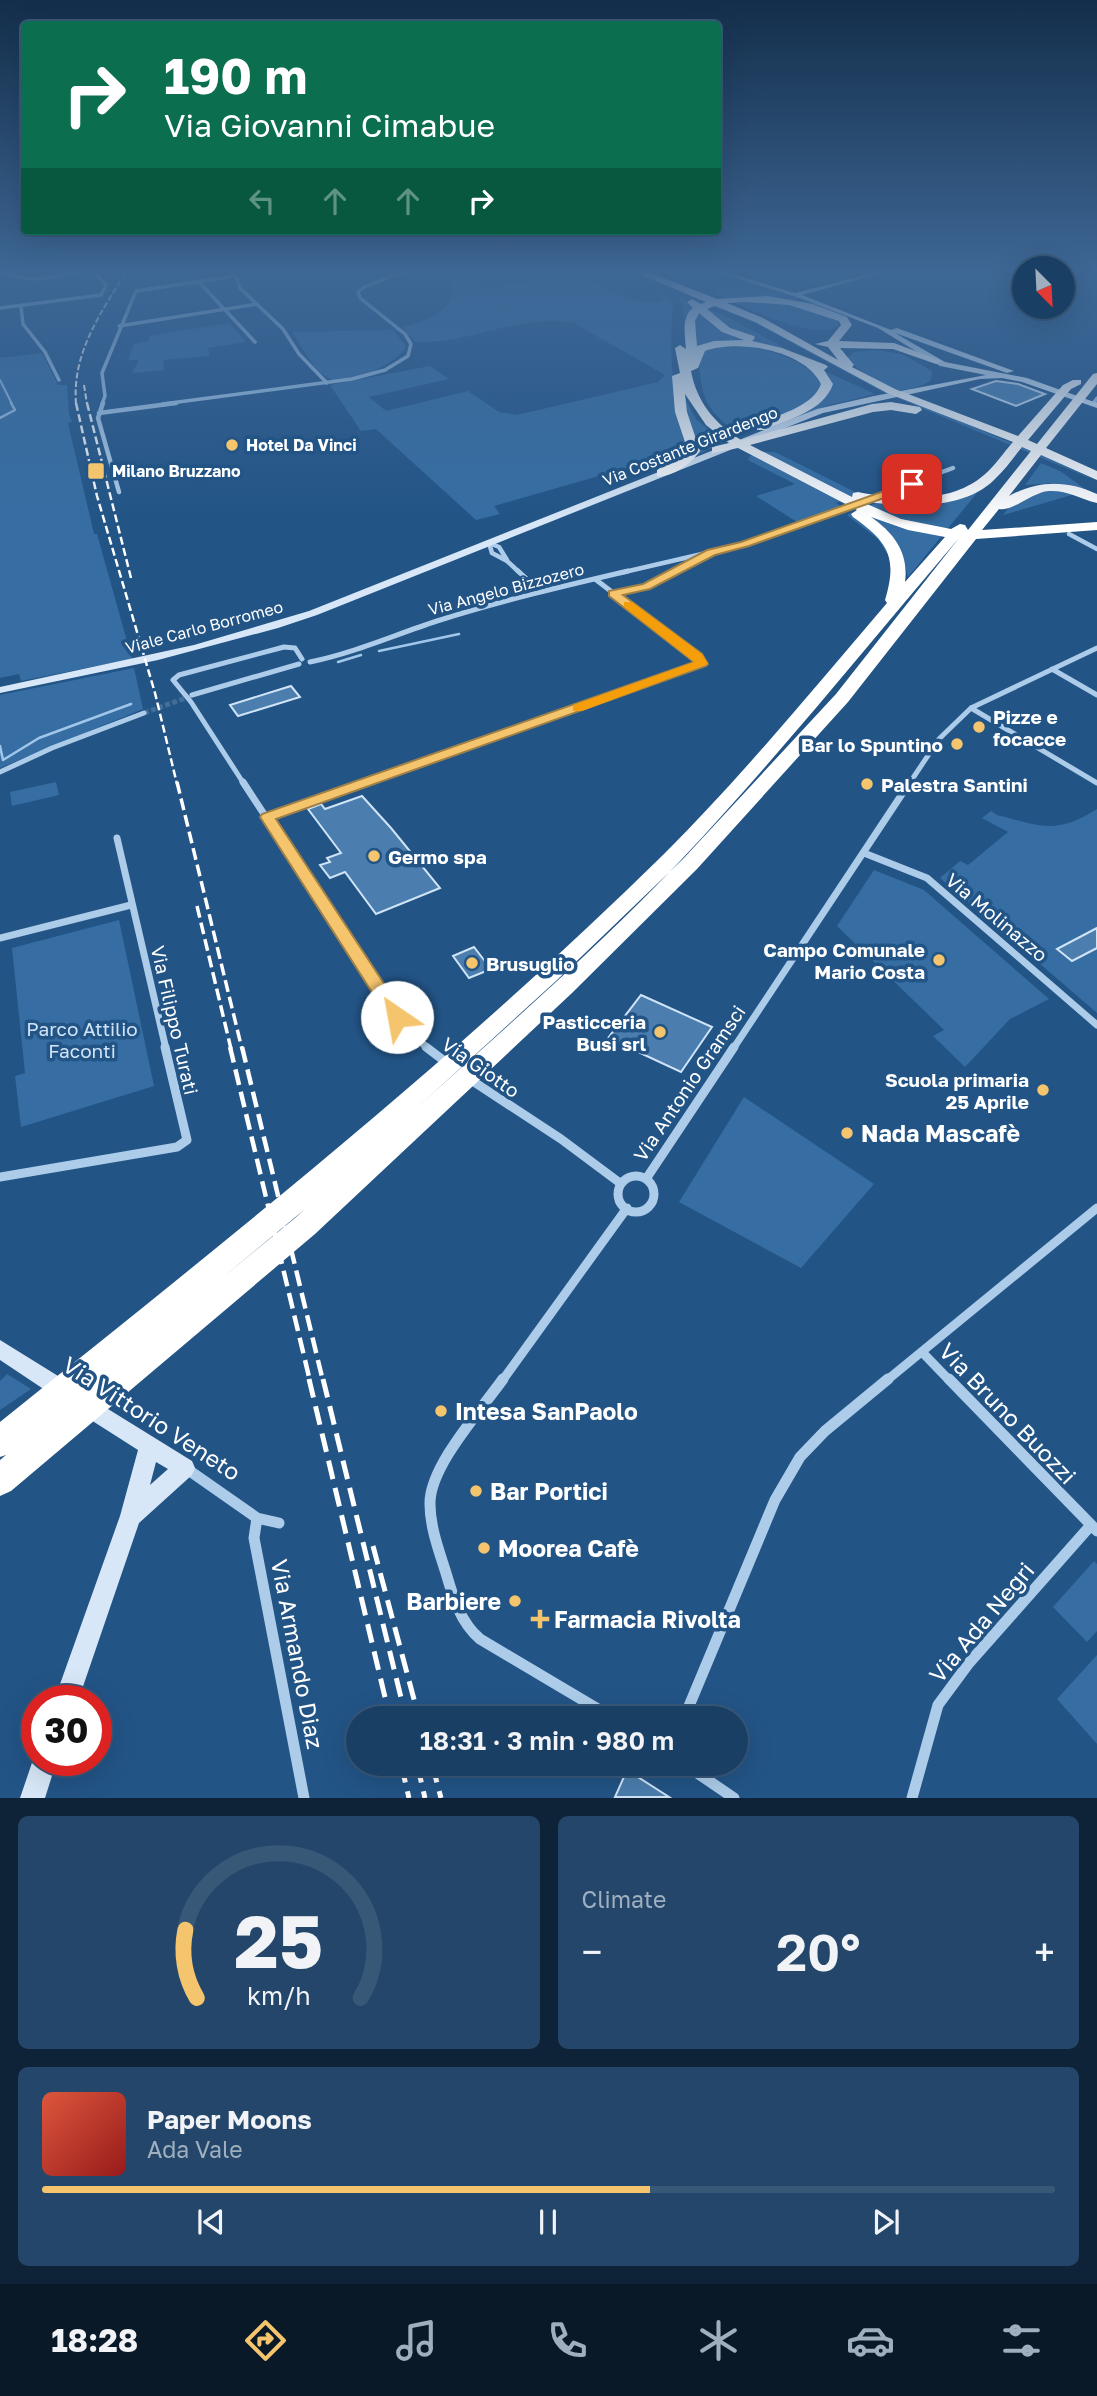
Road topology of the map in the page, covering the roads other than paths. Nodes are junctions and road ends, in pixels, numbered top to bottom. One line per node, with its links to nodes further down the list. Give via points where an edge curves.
1 (45, 354): 28 (street)
2 (109, 354): 36 (street, via 102,373 105,396)
3 (299, 354): 29 (street)
4 (409, 354): 29 (street, via 373,374)
5 (682, 354): 43 (highway, via 677,361 680,403 694,451)
6 (685, 354): 35 (highway, via 686,385)
7 (686, 354): 23 (highway)
8 (697, 354): 23 (highway)
9 (784, 354): 20 (highway)
10 (807, 354): 31 (highway)
11 (815, 354): 32 (highway)
12 (838, 354): 22 (highway)
13 (849, 354): 22 (highway)
14 (905, 354): 21 (highway)
15 (908, 354): 21 (street)
16 (911, 354): 24 (highway)
17 (916, 354): 24 (street)
18 (959, 354): 25 (street, via 978,364 981,368)
19 (960, 354): 34 (street)
20 (792, 356): 31 (highway); 39 (highway, via 825,376 829,386 824,396)
21 (913, 357): 24 (street)
22 (845, 363): 32 (highway)
23 (692, 369): 35 (highway)
24 (935, 369): 25 (street); 33 (street, via 928,385)
25 (976, 372): 27 (street); 30 (street, Via Costante Girardengo)
26 (1093, 374): 38 (highway, via 1075,405); 38 (highway, via 1072,385); 46 (highway, via 1089,395 1055,454 1067,474)
27 (999, 377): 30 (street, Via Costante Girardengo); 34 (street)
28 (59, 380)
29 (327, 383): 36 (street)
30 (948, 384): 33 (street, Via Costante Girardengo)
31 (865, 387): 37 (highway)
32 (878, 392): 33 (street, Via Costante Girardengo); 39 (street, Via Costante Girardengo); 44 (highway, via 1018,440)
33 (905, 392)
34 (1097, 402)
35 (696, 403): 41 (highway, via 720,430)
36 (99, 413): 45 (street)
37 (947, 421): 39 (highway, via 909,408 882,407); 46 (highway)
38 (1034, 440): 40 (highway); 40 (highway)
39 (717, 450): 43 (street, Via Costante Girardengo)
40 (1019, 457): 41 (highway, via 961,493 917,502 879,500 843,491); 55 (highway); 56 (highway)
41 (783, 467): 48 (highway, via 881,516 928,530 988,536); 55 (highway, via 884,535 898,558 901,574)
42 (953, 468): 51 (street, Via Angelo Bizzozero)
43 (662, 473): 49 (street, Via Costante Girardengo)
44 (1094, 475)
45 (119, 492)
46 (1095, 493): 56 (highway, via 1053,487 1032,488 1018,495)
47 (1097, 524): 48 (highway)
48 (1062, 532): 50 (street)
49 (489, 543): 53 (street, via 492,552); 60 (street, Viale Carlo Borromeo, via 286,622 156,658)
50 (1097, 549)
51 (711, 553): 52 (street, Via Angelo Bizzozero); 54 (street, Via Angelo Bizzozero, via 646,587)
52 (595, 579): 53 (street, Via Angelo Bizzozero); 54 (street)
53 (540, 591): 58 (street, Via Angelo Bizzozero, via 337,657)
54 (613, 593): 67 (street, via 701,664)
55 (890, 607): 73 (highway, via 673,856)
56 (882, 648): 73 (highway, via 791,757 690,864)
57 (1097, 648): 59 (street, Via Antonio Gramsci)
58 (301, 661): 62 (street); 62 (street, Via Giotto, via 295,648 284,647 176,676 173,682)
59 (1052, 669): 61 (street); 63 (street, Via Antonio Gramsci)
60 (0, 690)
61 (1097, 695)
62 (191, 699): 67 (street, Via Giotto)
63 (971, 708): 66 (street); 69 (street, Via Antonio Gramsci, via 939,738)
64 (144, 713): 65 (street)
65 (0, 772)
66 (1097, 783)
67 (267, 817): 76 (street, Via Giotto, via 397,1017 424,1045)
68 (117, 838): 70 (street, Via Filippo Turati)
69 (864, 853): 72 (street, Via Molinazzo, via 927,878); 75 (street, Via Antonio Gramsci)
70 (131, 905): 71 (street); 74 (street, Via Filippo Turati, via 185,1143)
71 (0, 938)
72 (1097, 1025)
73 (458, 1071): 81 (highway, via 298,1199); 81 (highway, via 268,1259)
74 (0, 1177)
75 (646, 1180): 76 (street, via 629,1178); 77 (street, via 656,1194 651,1205 640,1210)
76 (620, 1183): 77 (street, via 618,1199)
77 (627, 1208): 92 (street, via 435,1477 430,1508 454,1596 470,1630)
78 (1097, 1208): 80 (street)
79 (0, 1349): 84 (street, Via Vittorio Veneto)
80 (922, 1352): 90 (street, Via Bruno Buozzi); 93 (street, via 800,1457 775,1500)
81 (88, 1388): 82 (highway)
82 (62, 1410): 83 (highway); 86 (highway)
83 (0, 1442)
84 (150, 1446): 85 (street, Via Vittorio Veneto); 87 (street)
85 (185, 1468): 87 (street); 88 (street, Via Vittorio Veneto)
86 (0, 1480)
87 (131, 1516): 91 (street)
88 (257, 1518): 89 (street, Via Vittorio Veneto); 97 (street, Via Armando Diaz, via 254,1538)
89 (278, 1523)
90 (1094, 1528): 99 (street, Via Ada Negri, via 968,1663 938,1705)
91 (72, 1685)
92 (592, 1706)
93 (689, 1706)
94 (39, 1776): 96 (street)
95 (702, 1776): 98 (street)
96 (32, 1797)
97 (304, 1797)
98 (734, 1797)
99 (912, 1797)

